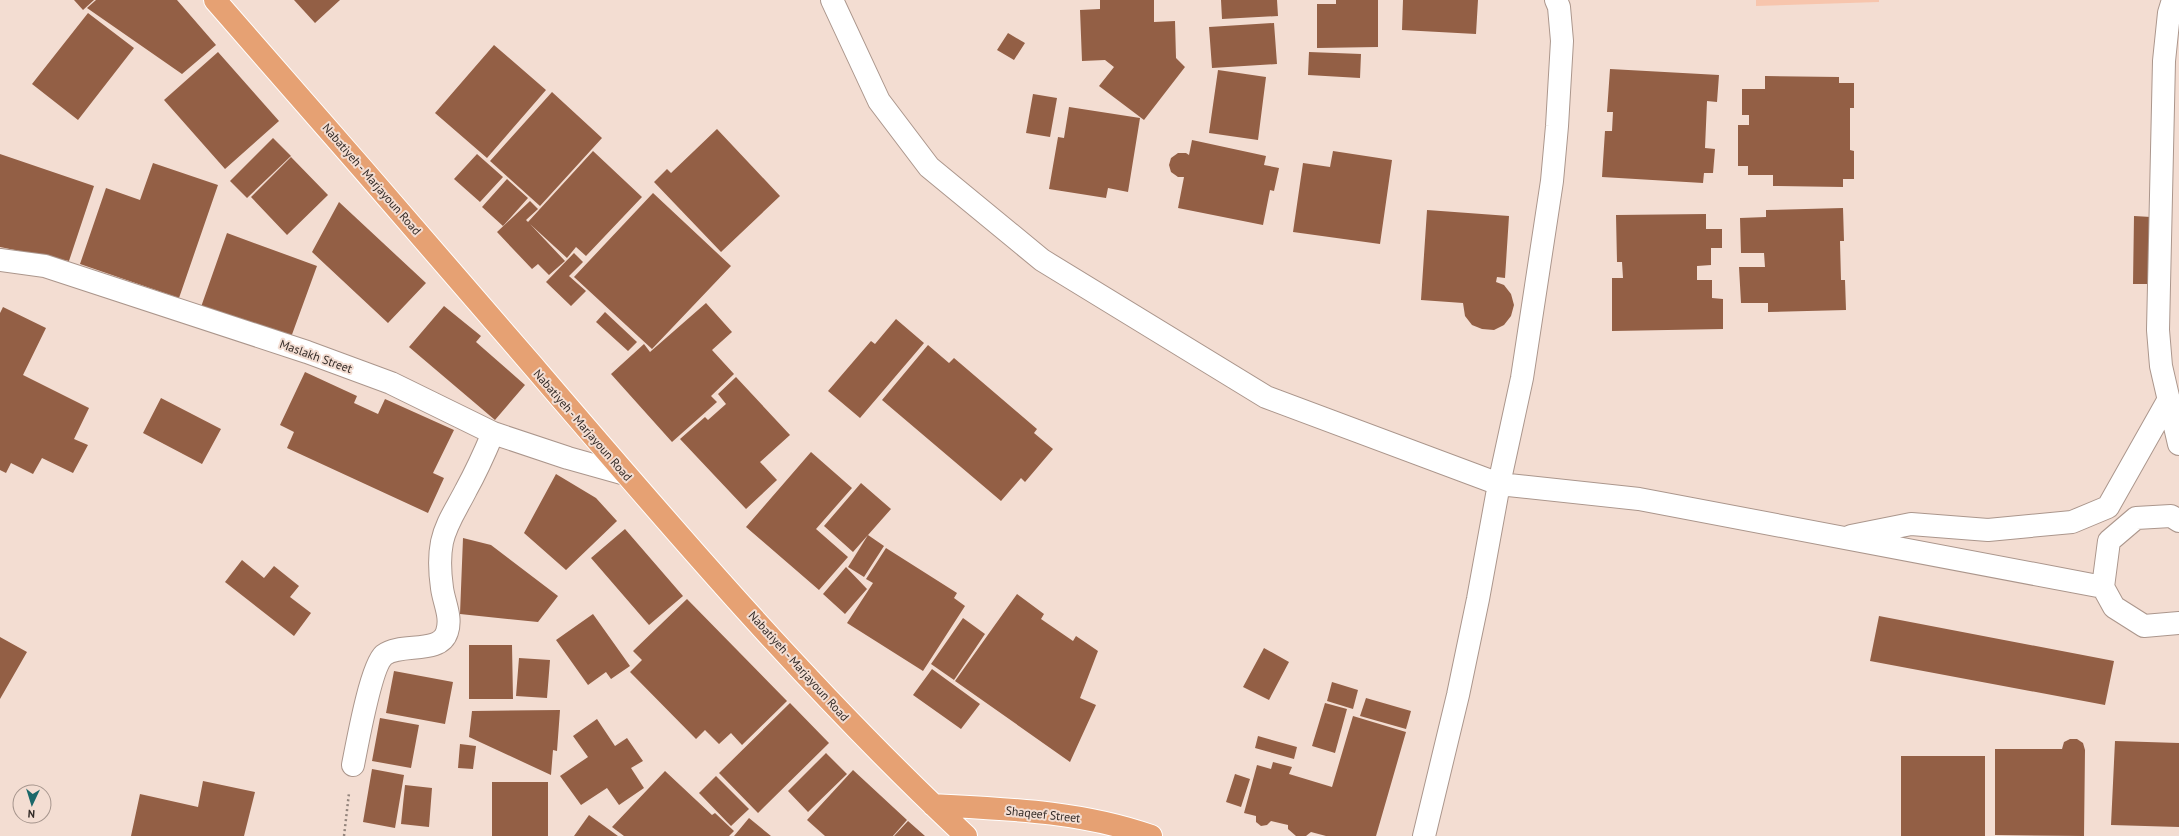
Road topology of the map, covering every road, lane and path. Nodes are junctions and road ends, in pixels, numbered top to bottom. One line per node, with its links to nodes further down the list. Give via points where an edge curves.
1 (215, 0): 9 (main road, Nabatiyeh - Marjayoun Road)
2 (832, 0): 10 (street, via 879,101 929,167 1042,260 1266,397)
3 (1556, 0): 10 (street, via 1559,6 1562,41 1552,181 1522,378)
4 (2173, 0): 6 (street, via 2169,13 2164,61 2158,300 2161,366)
5 (0, 260): 7 (street, Maslakh Street, via 45,266 307,352 391,382)
6 (2169, 399): 8 (street); 11 (street)
7 (493, 433): 9 (street, Maslakh Street); 17 (street, via 449,521 442,543 440,568 448,614 447,634 440,642 432,645 393,650 384,656 374,678)
8 (2179, 444)
9 (625, 474): 18 (main road, Nabatiyeh - Marjayoun Road, via 840,712)
10 (1499, 484): 14 (street, via 1639,499); 22 (street, via 1472,629)
11 (2108, 507): 13 (street); 14 (street, via 2072,522 1988,530 1911,524)
12 (2179, 521): 13 (street, via 2171,516 2136,518)
13 (2124, 528): 15 (street, via 2109,541)
14 (1839, 538): 15 (street)
15 (2103, 587): 16 (street, via 2114,607 2144,626)
16 (2179, 623)
17 (353, 765): 19 (path)
18 (933, 805): 20 (main road, Nabatiyeh - Marjayoun Road); 21 (main road, Shaqeef Street, via 1076,816 1120,825)
19 (344, 836)
20 (966, 836)
21 (1151, 836)
22 (1424, 836)

